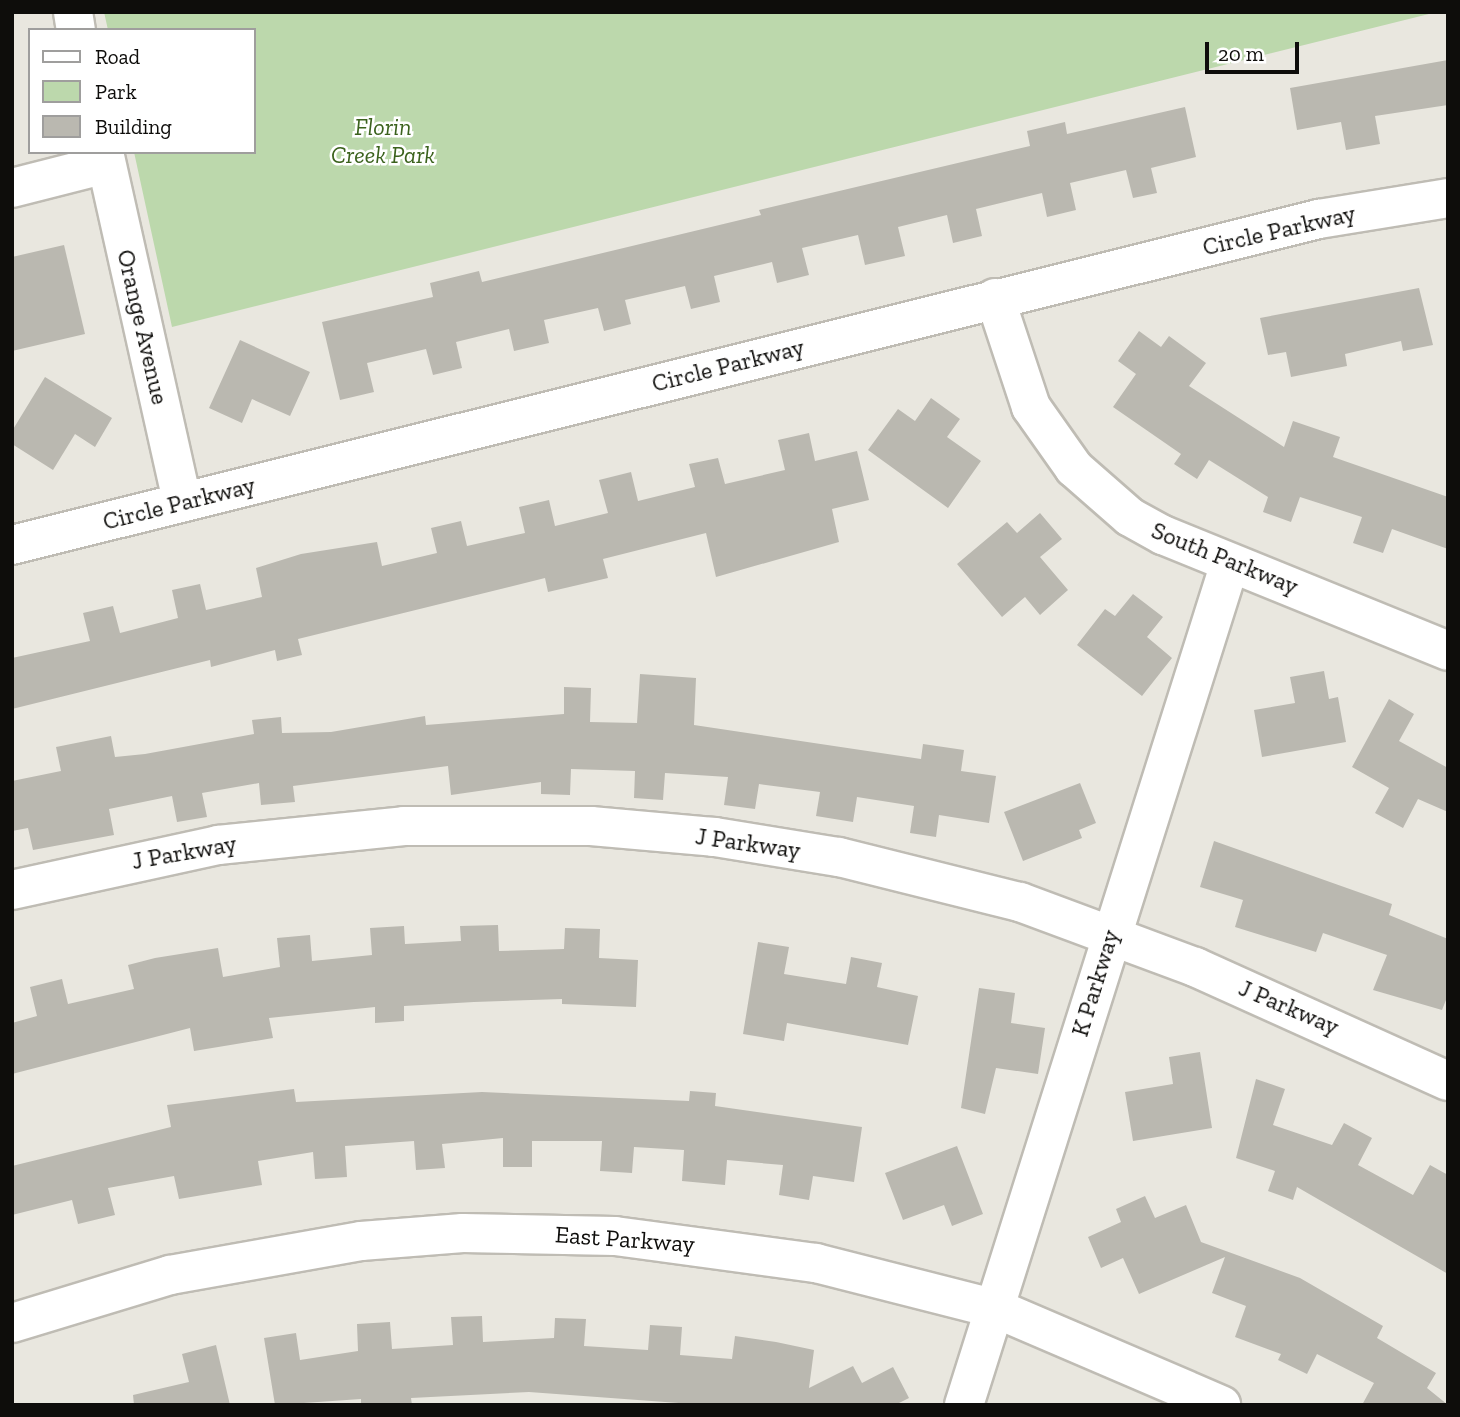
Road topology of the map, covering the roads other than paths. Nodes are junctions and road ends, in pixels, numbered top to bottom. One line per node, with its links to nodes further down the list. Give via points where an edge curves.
1 (105, 158): 2 (street); 5 (street, Orange Avenue)
2 (12, 188)
3 (1448, 198): 4 (street, Circle Parkway, via 1319,219)
4 (995, 298): 5 (street, Circle Parkway); 7 (street, South Parkway, via 1031,407 1074,468 1130,517)
5 (182, 502): 6 (street, Circle Parkway)
6 (12, 545)
7 (1230, 563): 8 (street, South Parkway); 10 (street, K Parkway)
8 (1448, 651)
9 (12, 890): 10 (street, J Parkway, via 139,859 280,836 404,825 591,826 715,837 839,857 960,885)
10 (1110, 933): 11 (street, J Parkway, via 1343,1030); 12 (street, K Parkway)
11 (1448, 1081)
12 (997, 1309): 13 (street, East Parkway, via 816,1262 716,1246 590,1234 463,1233 261,1256 170,1275); 14 (street, K Parkway); 15 (street, East Parkway)
13 (12, 1323)
14 (964, 1405)
15 (1221, 1405)

